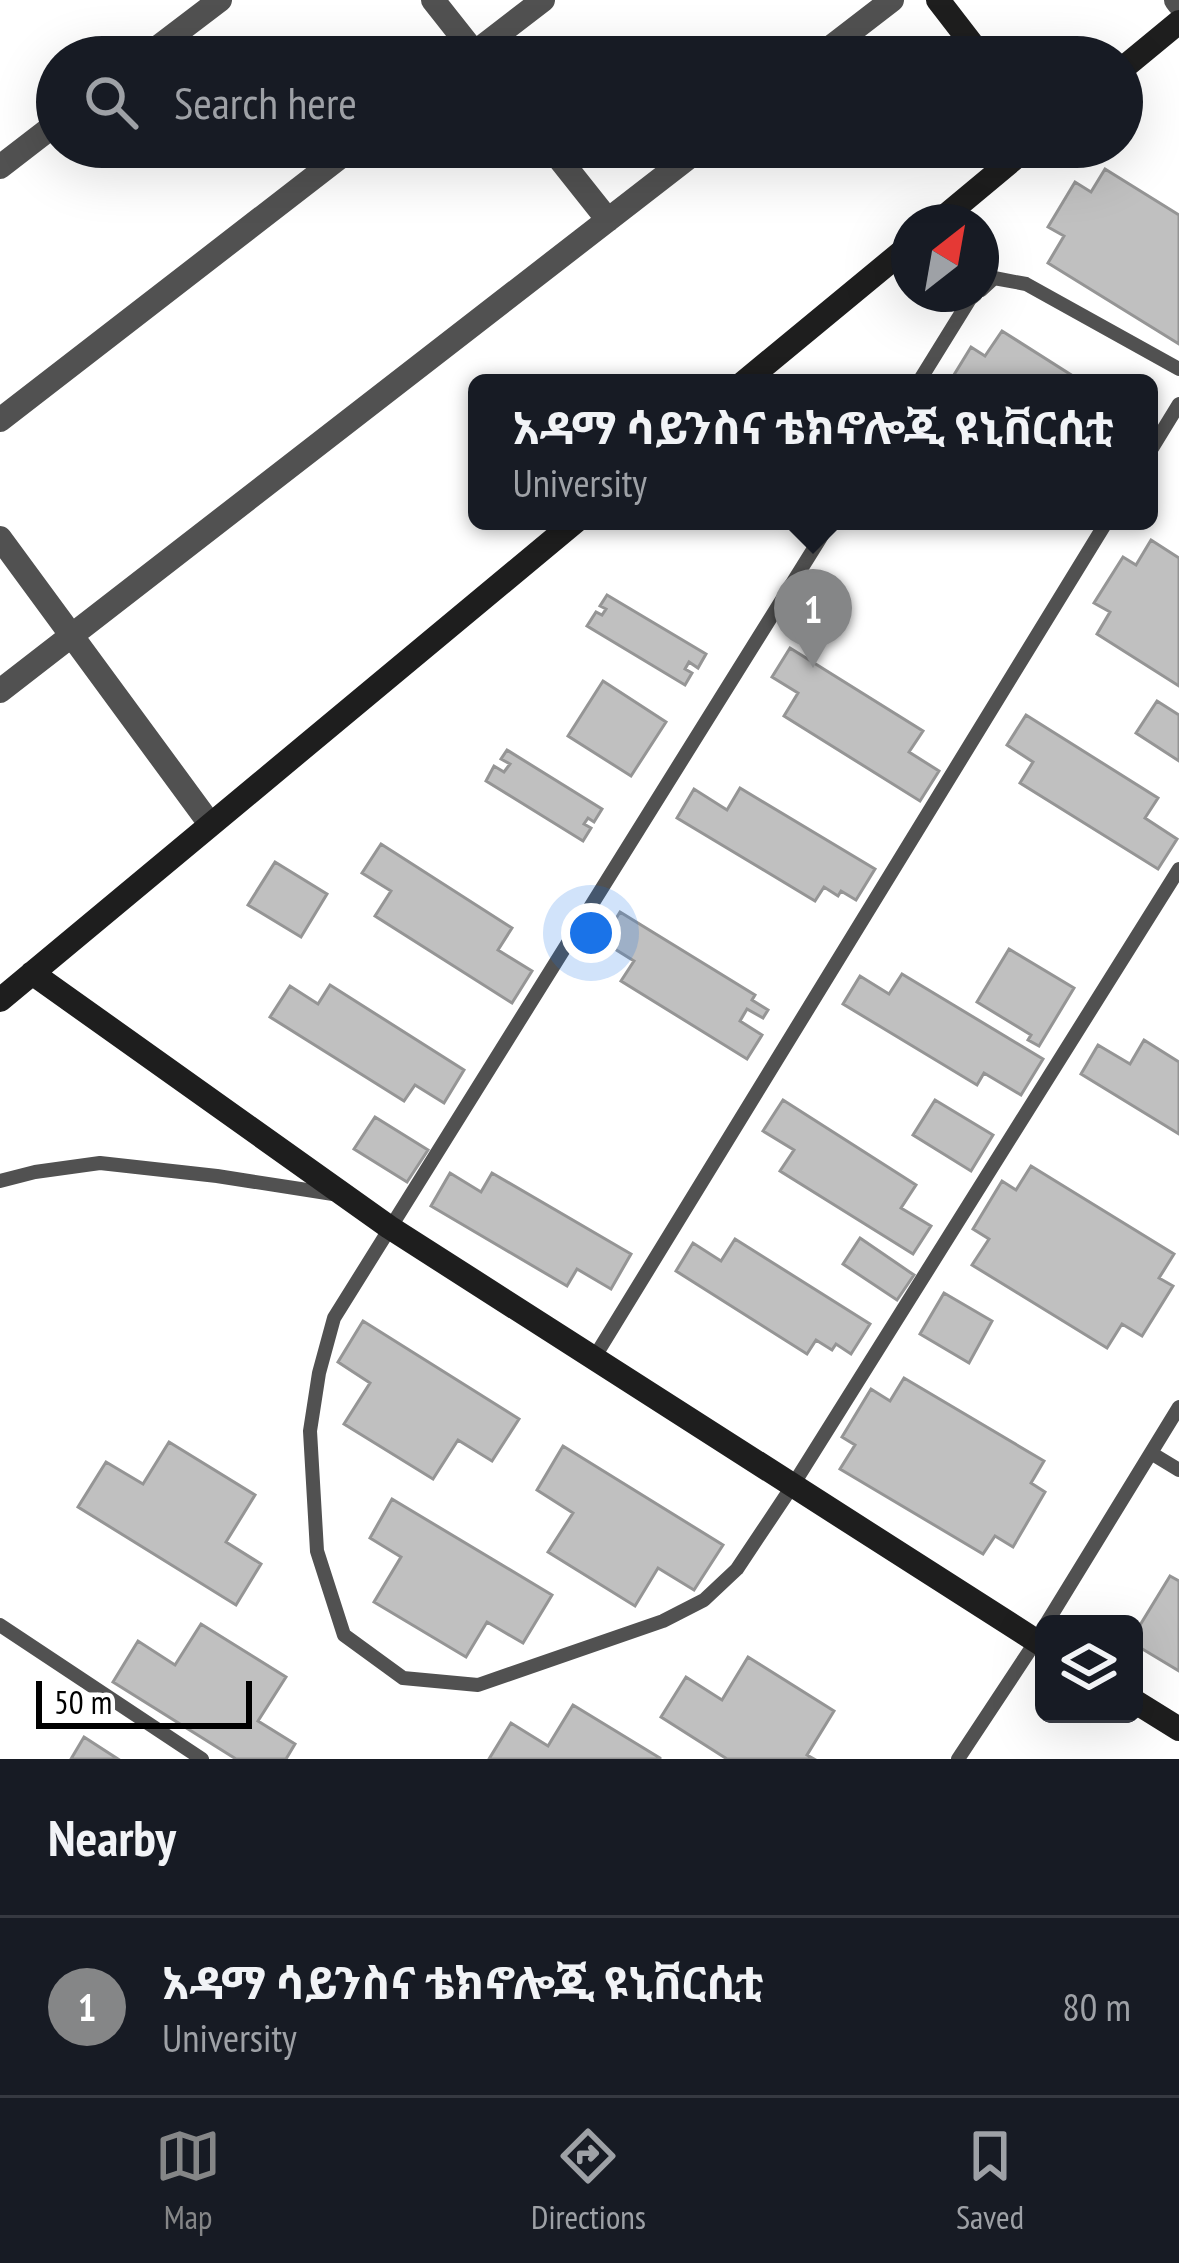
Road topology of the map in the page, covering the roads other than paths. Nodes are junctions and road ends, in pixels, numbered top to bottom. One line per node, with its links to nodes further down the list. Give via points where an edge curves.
1 (220, 0): 7 (street)
2 (433, 0): 8 (street)
3 (542, 0): 9 (street)
4 (892, 0): 10 (street)
5 (938, 0): 11 (street)
6 (1179, 22): 12 (street)
7 (173, 36)
8 (459, 36)
9 (498, 36)
10 (845, 36)
11 (966, 36)
12 (1143, 52)
13 (36, 139): 14 (street)
14 (0, 167)
15 (326, 168): 28 (street)
16 (567, 168): 20 (street)
17 (675, 168): 20 (street)
18 (1003, 168): 19 (street)
19 (960, 204)
20 (608, 220): 34 (street)
21 (891, 261): 25 (street)
22 (999, 279): 24 (lane, via 1026,284)
23 (962, 312): 26 (lane)
24 (1179, 369)
25 (754, 374)
26 (924, 374)
27 (1179, 404): 29 (lane)
28 (0, 420)
29 (1158, 438)
30 (565, 530): 36 (street)
31 (825, 530): 42 (lane)
32 (1101, 530): 43 (lane)
33 (0, 538): 34 (street)
34 (71, 635): 35 (street); 36 (street)
35 (0, 691)
36 (210, 824): 38 (street)
37 (1179, 869): 47 (lane)
38 (32, 973): 39 (street); 41 (street)
39 (0, 1000)
40 (0, 1181): 41 (lane, via 100,1163)
41 (344, 1196): 42 (street)
42 (388, 1227): 43 (street); 47 (lane, via 334,1318 310,1431 317,1551 344,1635 404,1678 478,1685 663,1621 704,1600 737,1569)
43 (594, 1358): 47 (street)
44 (1179, 1407): 45 (lane)
45 (1150, 1453): 46 (lane); 48 (lane)
46 (1179, 1470)
47 (793, 1486): 50 (street)
48 (1055, 1615)
49 (0, 1625): 54 (lane)
50 (1035, 1630)
51 (1035, 1647): 55 (lane)
52 (1143, 1707): 53 (street)
53 (1179, 1729)
54 (202, 1759)
55 (958, 1759)

